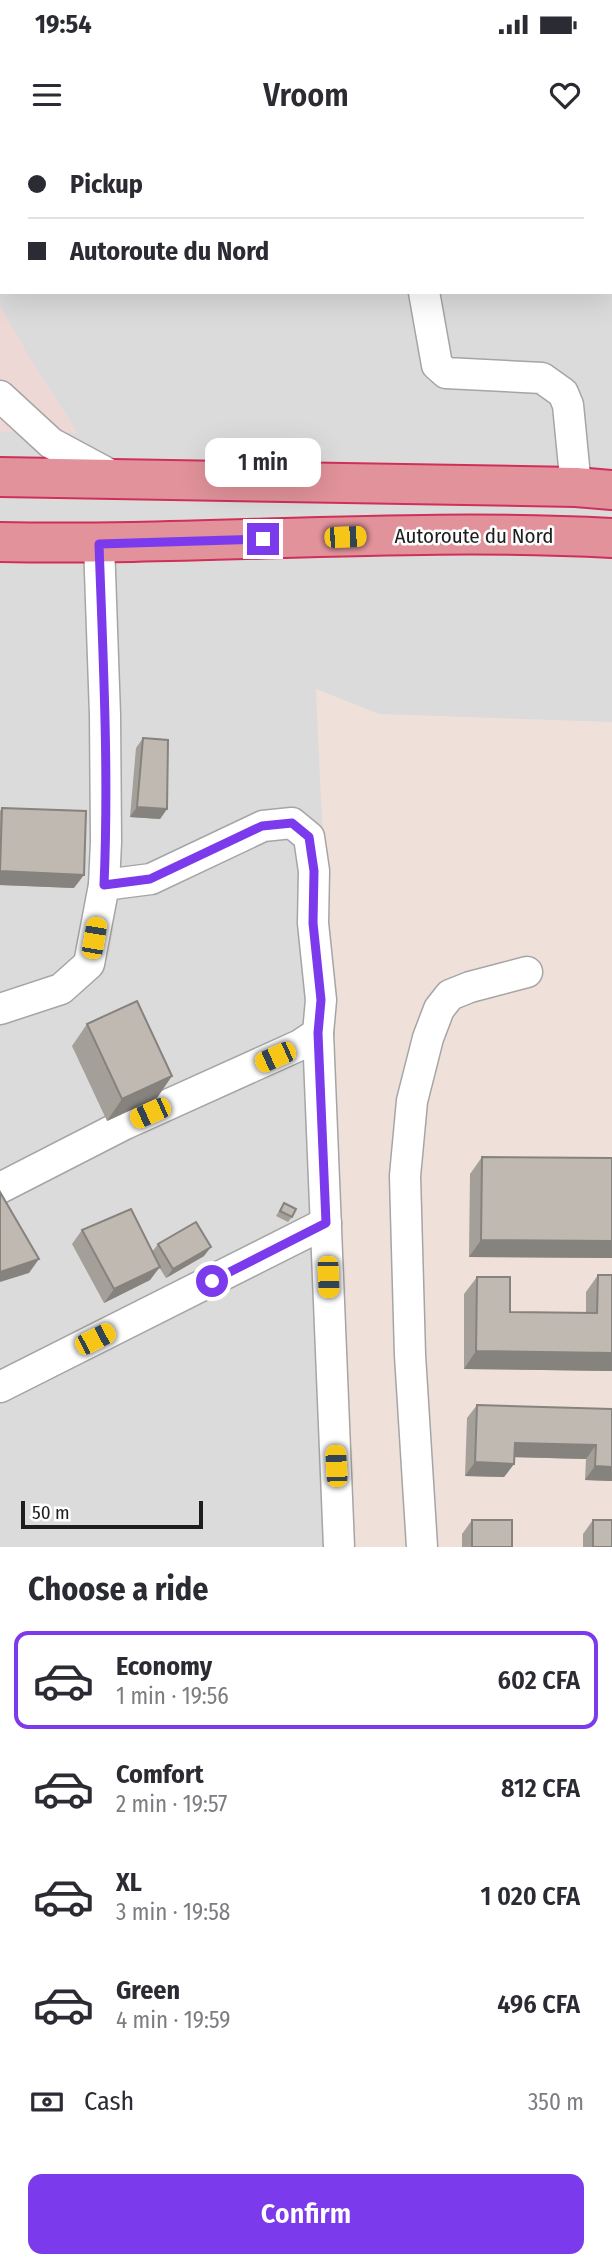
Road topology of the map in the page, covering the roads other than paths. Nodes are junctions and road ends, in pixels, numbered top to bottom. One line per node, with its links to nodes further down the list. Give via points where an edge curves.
1 (424, 294): 5 (street, via 438,365 446,373 542,378 563,393)
2 (0, 396): 4 (street, via 51,443)
3 (0, 477): 4 (highway)
4 (119, 479): 5 (highway)
5 (594, 488)
6 (612, 538): 8 (highway, Autoroute du Nord, via 400,535)
7 (0, 542): 8 (highway, Autoroute du Nord)
8 (99, 544): 9 (street)
9 (104, 885): 11 (street, via 89,964 61,989); 12 (street, via 150,879 262,826 292,823 309,837 314,871 313,923 321,1000)
10 (527, 972): 17 (street, via 450,995 428,1038 412,1101 405,1176)
11 (0, 1009)
12 (318, 1033): 13 (street); 14 (street)
13 (0, 1188)
14 (326, 1223): 15 (street); 16 (street)
15 (0, 1387)
16 (339, 1547)
17 (422, 1547)

